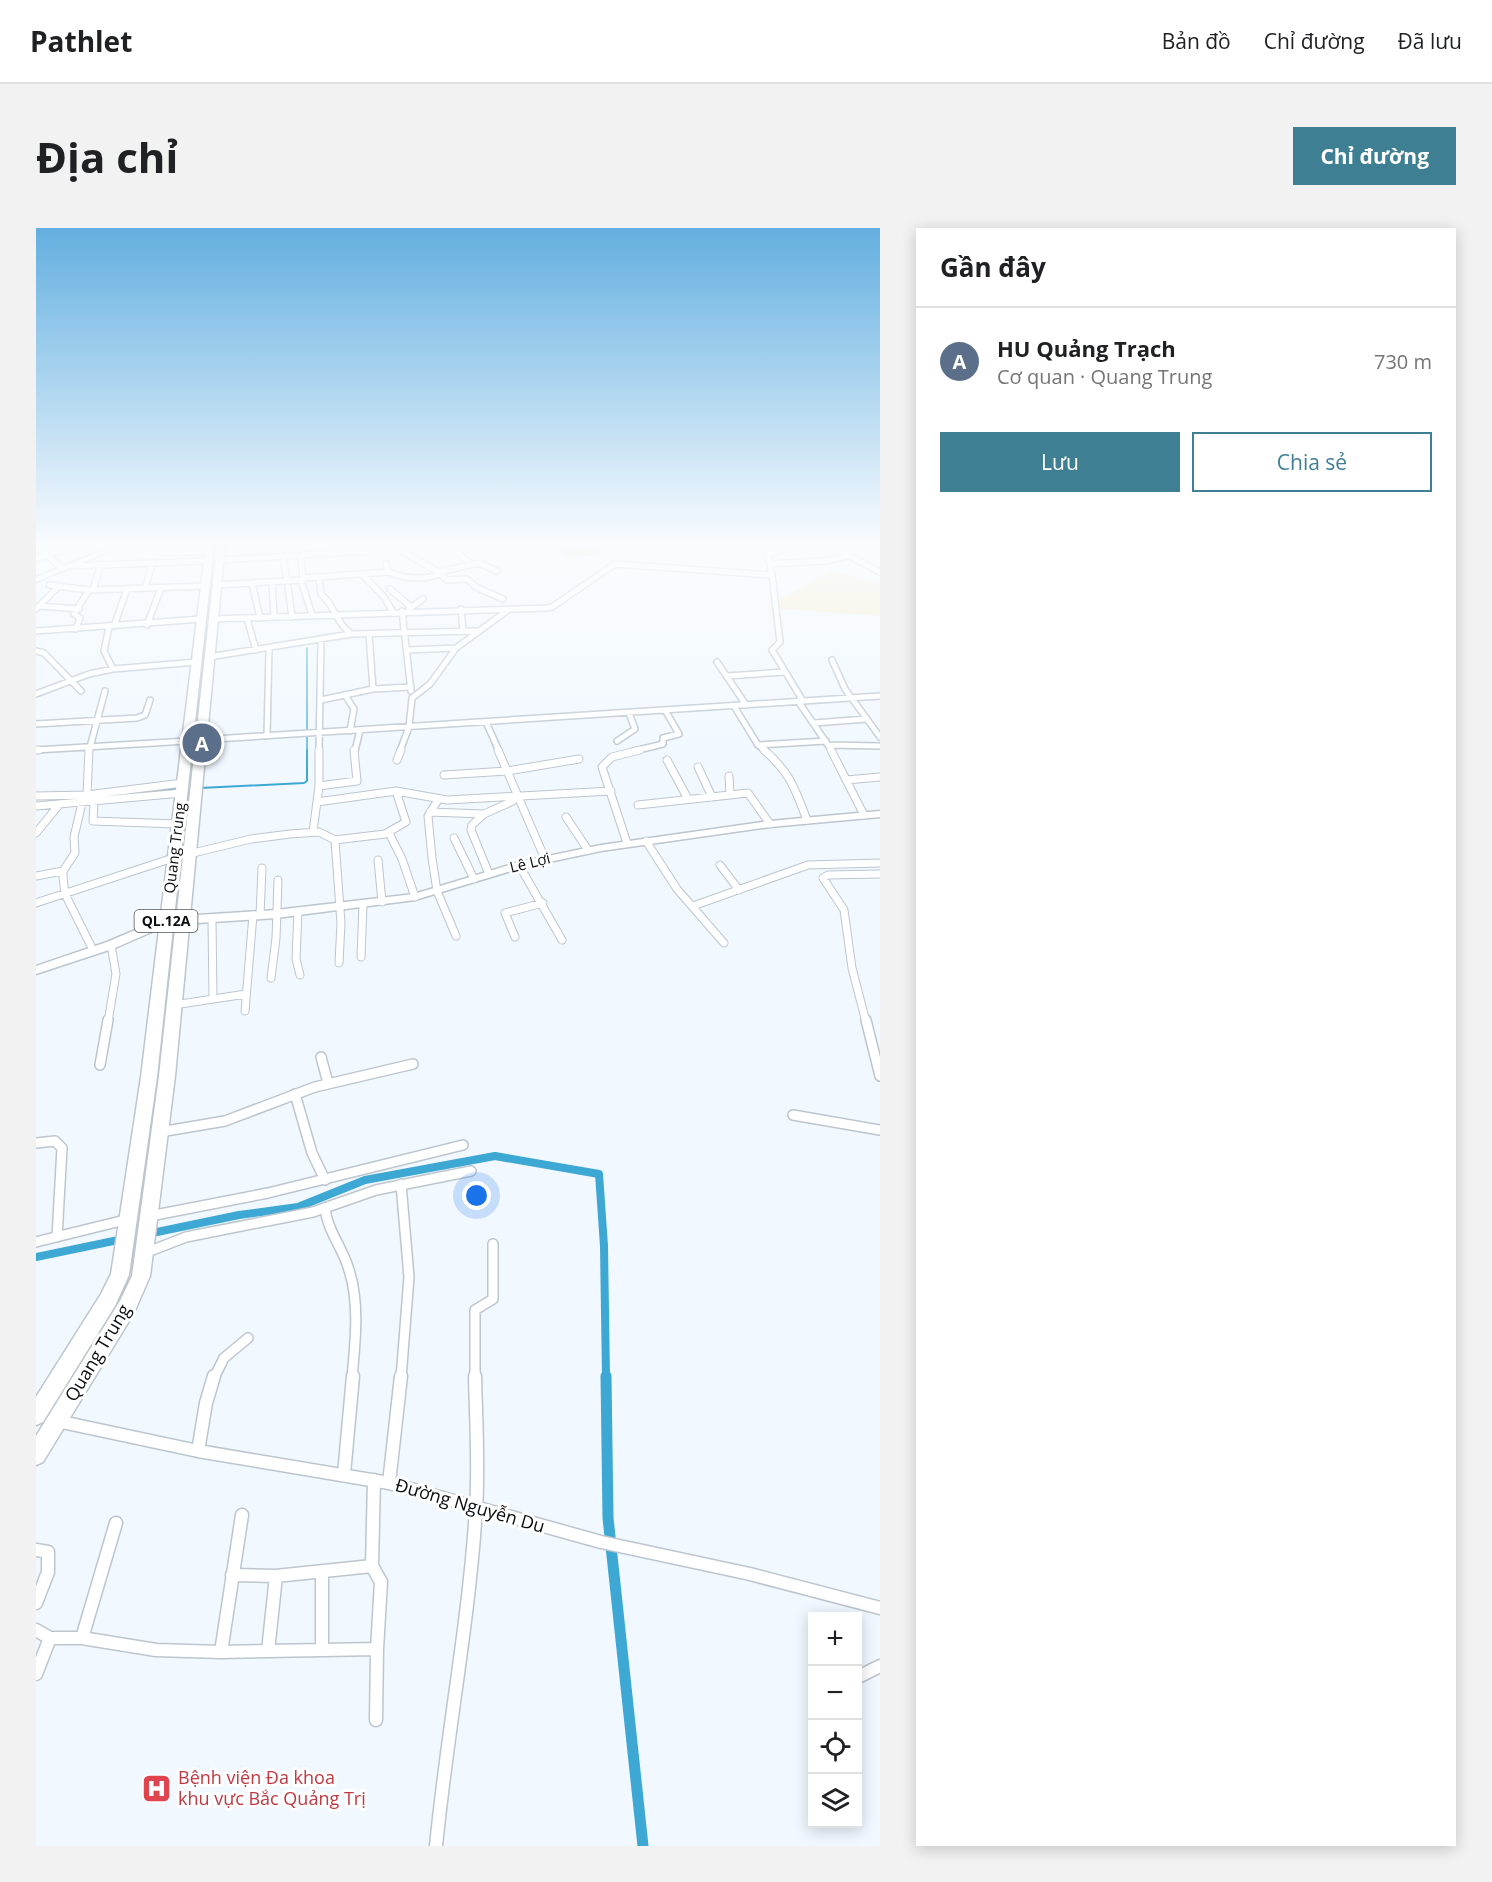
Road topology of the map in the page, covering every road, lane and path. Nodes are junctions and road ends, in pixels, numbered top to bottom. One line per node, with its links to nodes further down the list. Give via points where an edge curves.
1 (79, 621): 14 (street)
2 (113, 621): 13 (street)
3 (149, 621): 12 (street)
4 (193, 621): 12 (street)
5 (208, 621): 27 (highway, Quang Trung / QL.12A)
6 (247, 621): 24 (street)
7 (338, 621): 19 (street)
8 (406, 621): 18 (street)
9 (462, 621): 15 (street)
10 (492, 621): 17 (street)
11 (777, 621): 31 (street, via 780,642 772,650)
12 (147, 625): 13 (street)
13 (111, 626): 14 (street); 30 (street, via 104,651)
14 (76, 629): 16 (street)
15 (463, 630): 17 (street); 18 (street)
16 (36, 631)
17 (477, 631): 22 (street)
18 (404, 632): 20 (street); 25 (street)
19 (351, 634): 20 (street); 21 (street)
20 (369, 634): 35 (street)
21 (321, 640): 23 (street); 44 (street)
22 (456, 648): 25 (street); 41 (street, via 430,684)
23 (269, 649): 24 (street); 59 (street)
24 (256, 650): 27 (street)
25 (407, 650): 34 (street)
26 (36, 651): 33 (street, via 44,653)
27 (203, 660): 30 (street); 61 (highway, Quang Trung / QL.12A)
28 (832, 660): 42 (street, via 836,674)
29 (717, 662): 32 (street)
30 (113, 669): 33 (street)
31 (784, 672): 32 (street); 45 (street)
32 (727, 676): 46 (street)
33 (71, 680): 36 (street); 38 (street)
34 (411, 687): 35 (street); 41 (street)
35 (373, 689): 39 (street)
36 (81, 691)
37 (105, 691): 51 (street)
38 (36, 694)
39 (345, 695): 44 (street); 57 (street, via 354,709)
40 (880, 696): 42 (street)
41 (412, 698): 55 (street)
42 (854, 698): 45 (street); 50 (street)
43 (150, 700): 51 (street, via 143,717)
44 (321, 700): 58 (street)
45 (801, 701): 46 (street); 53 (street)
46 (746, 705): 47 (street)
47 (734, 706): 48 (street); 64 (street)
48 (665, 710): 49 (street); 81 (street, via 679,735 662,739 663,744 610,758 602,767)
49 (629, 713): 52 (street); 62 (street, via 635,729)
50 (867, 719): 53 (street); 60 (street)
51 (95, 721): 54 (street); 66 (street)
52 (486, 722): 55 (street); 72 (street)
53 (814, 723): 63 (street)
54 (36, 724)
55 (409, 728): 56 (street); 69 (street)
56 (360, 730): 57 (street); 77 (street, via 354,745 357,781)
57 (350, 731): 58 (street)
58 (320, 733): 59 (street); 77 (street)
59 (267, 736): 61 (street)
60 (880, 737)
61 (194, 741): 66 (street); 79 (highway, Quang Trung / QL.12A)
62 (617, 741)
63 (828, 743): 64 (street); 65 (street); 76 (street)
64 (758, 745): 100 (street, via 790,776)
65 (880, 746)
66 (89, 747): 67 (street); 82 (street)
67 (36, 750)
68 (579, 759): 72 (street)
69 (397, 760)
70 (667, 760): 87 (street)
71 (698, 767): 85 (street)
72 (507, 771): 73 (street); 86 (street)
73 (444, 775)
74 (729, 776): 83 (street)
75 (877, 777): 76 (street); 78 (street)
76 (846, 780): 98 (street)
77 (319, 786): 90 (street)
78 (880, 787)
79 (187, 789): 82 (street); 89 (street); 101 (highway, Quang Trung / QL.12A); 102 (highway, Quang Trung / QL.12A)
80 (396, 791): 88 (street); 90 (street); 106 (street, via 406,822)
81 (611, 791): 86 (street); 110 (street)
82 (87, 795): 84 (street)
83 (730, 795): 85 (street); 103 (street, via 749,794)
84 (36, 796)
85 (712, 797): 87 (street)
86 (519, 799): 88 (street); 96 (street); 114 (street)
87 (688, 799): 92 (street)
88 (438, 800): 95 (street)
89 (94, 802): 91 (street); 101 (street, via 93,821)
90 (317, 802): 104 (street)
91 (82, 803): 94 (street); 120 (street, via 74,837 75,853)
92 (638, 805)
93 (36, 806): 94 (street)
94 (58, 806): 105 (street)
95 (430, 812): 96 (street); 127 (street)
96 (484, 814): 121 (street, via 471,830)
97 (880, 814): 98 (street, Lê Lợi)
98 (864, 815): 100 (street, Lê Lợi)
99 (566, 817): 111 (street)
100 (807, 820): 103 (street, Lê Lợi)
101 (177, 824): 102 (highway); 113 (highway, Quang Trung / QL.12A)
102 (192, 824): 112 (highway, Quang Trung / QL.12A)
103 (770, 824): 109 (street, Lê Lợi)
104 (313, 832): 108 (street, via 326,833); 112 (street, via 251,839)
105 (36, 833)
106 (389, 833): 108 (street); 129 (street)
107 (454, 838): 124 (street)
108 (335, 840): 135 (street)
109 (646, 841): 110 (street, Lê Lợi); 134 (street, via 671,881)
110 (627, 843): 111 (street, Lê Lợi)
111 (588, 850): 114 (street, Lê Lợi)
112 (189, 854): 141 (highway, Quang Trung / QL.12A)
113 (173, 858): 128 (street); 140 (highway, Quang Trung / QL.12A)
114 (544, 859): 117 (street, Lê Lợi)
115 (378, 860): 130 (street)
116 (880, 863): 126 (street, via 808,865)
117 (519, 865): 121 (street, Lê Lợi); 132 (street)
118 (720, 865): 126 (street)
119 (262, 868): 138 (street)
120 (63, 871): 123 (street); 128 (street)
121 (489, 874): 124 (street, Lê Lợi)
122 (880, 874): 161 (street, via 823,878 844,910 852,968)
123 (36, 876)
124 (474, 879): 127 (street, Lê Lợi)
125 (279, 880): 137 (street)
126 (739, 890): 134 (street)
127 (437, 891): 129 (street, Lê Lợi); 142 (street)
128 (65, 894): 131 (street); 147 (street)
129 (415, 897): 130 (street, Lê Lợi)
130 (382, 902): 133 (street, Lê Lợi)
131 (36, 903)
132 (543, 903): 143 (street, via 505,913); 144 (street)
133 (363, 905): 135 (street, Lê Lợi); 148 (street)
134 (693, 906): 145 (street)
135 (341, 907): 136 (street, Lê Lợi); 149 (street)
136 (298, 911): 137 (street, Lê Lợi); 151 (street, via 296,959)
137 (276, 914): 138 (street, Lê Lợi); 152 (street)
138 (257, 915): 139 (street, Lê Lợi); 153 (street)
139 (212, 920): 141 (street, Lê Lợi); 154 (street)
140 (166, 921): 141 (highway); 146 (street); 162 (highway, Quang Trung / QL.12A)
141 (182, 921): 155 (highway, Quang Trung / QL.12A)
142 (456, 936)
143 (515, 936)
144 (562, 940)
145 (724, 943)
146 (111, 945): 147 (street); 159 (street, via 116,974)
147 (93, 950): 150 (street)
148 (361, 957)
149 (339, 963)
150 (36, 969)
151 (300, 975)
152 (271, 978)
153 (246, 994): 154 (street); 156 (street)
154 (213, 998): 155 (street)
155 (174, 1005): 160 (highway, Quang Trung / QL.12A)
156 (245, 1011)
157 (321, 1057): 163 (street)
158 (413, 1064): 163 (street)
159 (100, 1065)
160 (167, 1076): 162 (highway); 167 (highway, Quang Trung / QL.12A)
161 (880, 1076)
162 (149, 1077): 175 (highway, Quang Trung / QL.12A)
163 (328, 1083): 164 (street)
164 (295, 1094): 167 (street, via 230,1119); 171 (street, via 312,1153)
165 (793, 1115): 166 (street)
166 (880, 1130)
167 (160, 1132): 174 (highway, Quang Trung / QL.12A)
168 (36, 1143): 176 (street, via 55,1141 62,1149)
169 (463, 1144): 171 (street)
170 (471, 1171): 172 (street)
171 (325, 1180): 174 (street)
172 (401, 1184): 173 (street); 189 (street, via 408,1314)
173 (325, 1209): 179 (street); 187 (street, via 329,1231 350,1269 354,1298)
174 (150, 1219): 179 (highway, QL.12A)
175 (129, 1221): 176 (street); 181 (highway, Quang Trung / QL.12A, via 120,1275)
176 (57, 1237): 177 (street)
177 (36, 1242)
178 (493, 1244): 190 (street, via 493,1299 475,1310)
179 (146, 1249): 182 (highway, Quang Trung / QL.12A, via 141,1276 127,1307)
180 (248, 1338): 185 (street, via 236,1344 213,1377)
181 (67, 1366): 182 (highway); 183 (highway, Quang Trung / QL.12A)
182 (86, 1375): 184 (highway, Quang Trung / QL.12A)
183 (36, 1415)
184 (57, 1421): 185 (street, Đường Nguyễn Du); 186 (highway, Quang Trung / QL.12A)
185 (198, 1451): 187 (street, Đường Nguyễn Du)
186 (36, 1455)
187 (344, 1474): 188 (street, Đường Nguyễn Du)
188 (374, 1480): 189 (street, Đường Nguyễn Du); 195 (street)
189 (389, 1483): 190 (street, Đường Nguyễn Du)
190 (476, 1508): 193 (street, Đường Nguyễn Du); 212 (street, via 462,1654)
191 (242, 1515): 197 (street)
192 (116, 1523): 203 (street)
193 (634, 1549): 200 (street, Đường Nguyễn Du)
194 (36, 1550): 199 (street, via 48,1552 50,1559)
195 (372, 1566): 196 (street); 205 (street, via 381,1582)
196 (322, 1572): 198 (street); 204 (street)
197 (232, 1575): 198 (street); 207 (street)
198 (276, 1576): 206 (street)
199 (36, 1603)
200 (880, 1608)
201 (36, 1630): 202 (street)
202 (50, 1638): 203 (street); 209 (street)
203 (82, 1638): 207 (street, via 156,1650)
204 (322, 1649): 205 (street); 206 (street)
205 (377, 1649): 211 (street)
206 (268, 1651): 207 (street)
207 (221, 1652)
208 (880, 1666): 210 (street)
209 (36, 1674)
210 (862, 1675)
211 (376, 1720)
212 (436, 1846)

